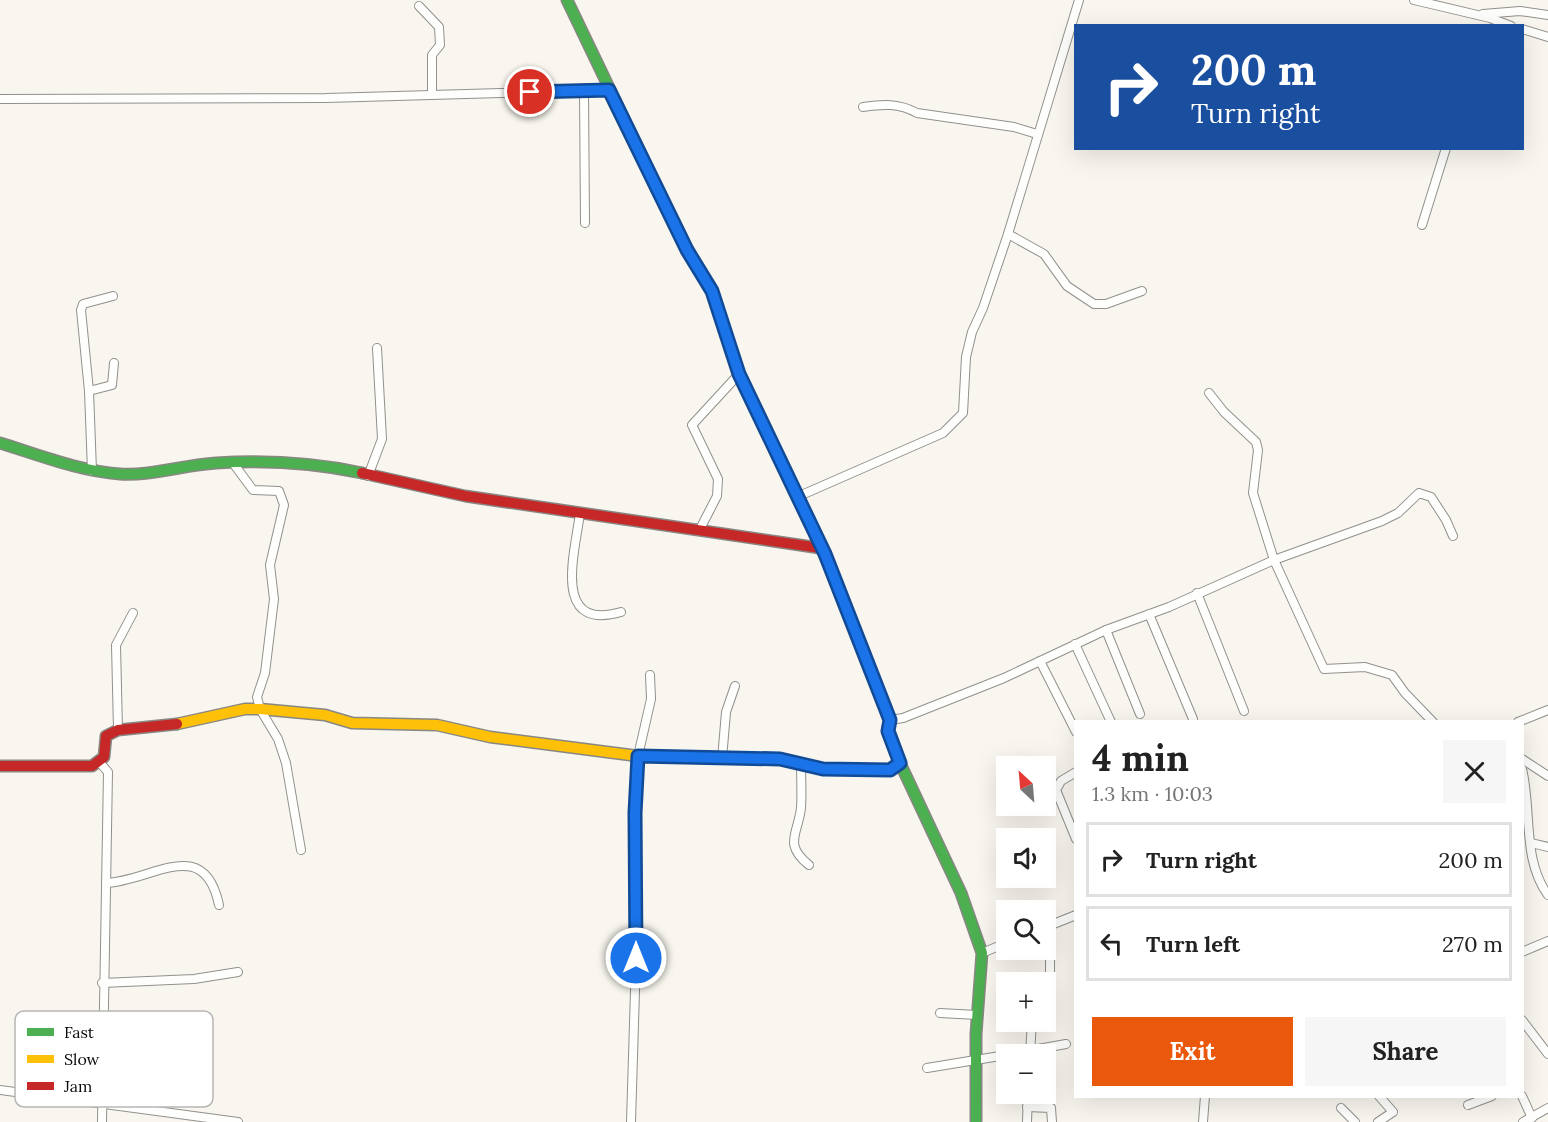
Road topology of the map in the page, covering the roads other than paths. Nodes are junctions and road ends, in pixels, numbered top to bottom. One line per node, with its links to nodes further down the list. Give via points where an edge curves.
1 (567, 0): 10 (street)
2 (1079, 0): 15 (street)
3 (1414, 0): 6 (street)
4 (419, 6): 12 (street, via 439,27 440,45 432,55)
5 (1548, 15): 6 (street, via 1498,12)
6 (1476, 16): 7 (street)
7 (1488, 22)
8 (1524, 30): 9 (street)
9 (1548, 37)
10 (609, 90): 11 (street); 24 (street, via 687,250 712,291)
11 (584, 92): 12 (street); 17 (street)
12 (432, 95): 13 (street)
13 (0, 99)
14 (863, 107): 15 (street, via 897,105 917,113)
15 (1037, 134): 19 (street)
16 (1445, 150): 18 (street)
17 (585, 223)
18 (1422, 225)
19 (1008, 234): 20 (street, via 1044,255 1067,286 1094,304 1106,304); 31 (street, via 968,344 963,413 942,433)
20 (1142, 291)
21 (113, 296): 25 (street, via 83,304 81,310)
22 (377, 348): 30 (street, via 382,439)
23 (114, 363): 25 (street, via 112,385)
24 (739, 374): 31 (street); 33 (street, via 692,425 718,479 717,496)
25 (90, 391): 29 (street)
26 (1209, 393): 36 (street, via 1256,442 1253,494)
27 (0, 443): 29 (street)
28 (233, 463): 29 (street, via 123,474); 30 (street, via 338,468); 46 (street, via 254,490 279,491 284,506 270,565 274,599 265,672 257,697)
29 (92, 471)
30 (368, 476): 32 (street, via 465,496)
31 (797, 497): 35 (street)
32 (580, 513): 33 (street); 38 (street, via 574,600 593,616)
33 (700, 529): 35 (street)
34 (1453, 536): 36 (street, via 1431,497 1419,494 1398,513)
35 (820, 548): 51 (street, via 831,567)
36 (1274, 560): 37 (street); 53 (street, via 1324,669 1365,667 1392,675)
37 (1197, 593): 40 (street); 48 (street)
38 (621, 612)
39 (133, 613): 56 (street, via 116,645)
40 (1149, 614): 41 (street); 50 (street)
41 (1106, 630): 42 (street); 49 (street)
42 (1075, 644): 43 (street); 52 (street)
43 (1040, 661): 51 (street); 55 (street)
44 (650, 675): 57 (street, via 651,699)
45 (735, 686): 58 (street, via 726,712)
46 (260, 709): 56 (street); 57 (street, via 325,715 352,723 437,725 490,737); 71 (street, via 278,739 286,763)
47 (1548, 710): 54 (street)
48 (1244, 711)
49 (1140, 714)
50 (1193, 719)
51 (890, 720): 61 (street, via 888,731)
52 (1110, 720)
53 (1431, 720)
54 (1523, 720)
55 (1074, 728)
56 (118, 730): 60 (street, via 106,736)
57 (638, 756): 58 (street); 109 (street)
58 (722, 759): 62 (street, via 780,759)
59 (1524, 760): 65 (street)
60 (100, 763): 63 (street, via 82,768); 73 (street, via 108,772)
61 (900, 763): 62 (street, via 890,770 823,769); 81 (street, via 961,893)
62 (801, 764): 72 (street, via 801,810 794,844 796,853)
63 (0, 766)
64 (1074, 773): 68 (street, via 1061,781 1056,790)
65 (1548, 776)
66 (1524, 804): 67 (street)
67 (1525, 822): 69 (street)
68 (1074, 834)
69 (1531, 843): 70 (street); 74 (street, via 1539,882)
70 (1548, 847)
71 (302, 850)
72 (809, 865)
73 (106, 883): 75 (street, via 125,882 181,864 205,873 215,884); 83 (street)
74 (1548, 895)
75 (219, 905)
76 (1074, 916): 77 (street)
77 (1056, 923)
78 (1548, 941): 80 (street)
79 (996, 947): 81 (street)
80 (1524, 951)
81 (982, 953): 86 (street)
82 (238, 972): 83 (street, via 194,979)
83 (102, 983): 84 (street)
84 (102, 1011)
85 (940, 1014): 86 (street)
86 (977, 1015): 92 (street)
87 (1524, 1023): 90 (street)
88 (1066, 1044): 89 (street)
89 (1056, 1046)
90 (1548, 1054)
91 (996, 1058): 92 (street)
92 (975, 1062): 93 (street); 110 (street)
93 (927, 1068)
94 (0, 1090): 95 (street)
95 (15, 1092)
96 (1205, 1098): 113 (street)
97 (1381, 1098): 115 (street, via 1393,1112)
98 (1487, 1098): 100 (street)
99 (1523, 1098): 106 (street)
100 (1468, 1105)
101 (104, 1107): 107 (street)
102 (138, 1107): 108 (street)
103 (1028, 1107): 111 (street); 112 (street, via 1051,1108)
104 (1341, 1108): 114 (street)
105 (1548, 1108): 106 (street)
106 (1532, 1118): 116 (street)
107 (102, 1122)
108 (238, 1122)
109 (631, 1122)
110 (976, 1122)
111 (1027, 1122)
112 (1052, 1122)
113 (1203, 1122)
114 (1355, 1122)
115 (1378, 1122)
116 (1523, 1122)

